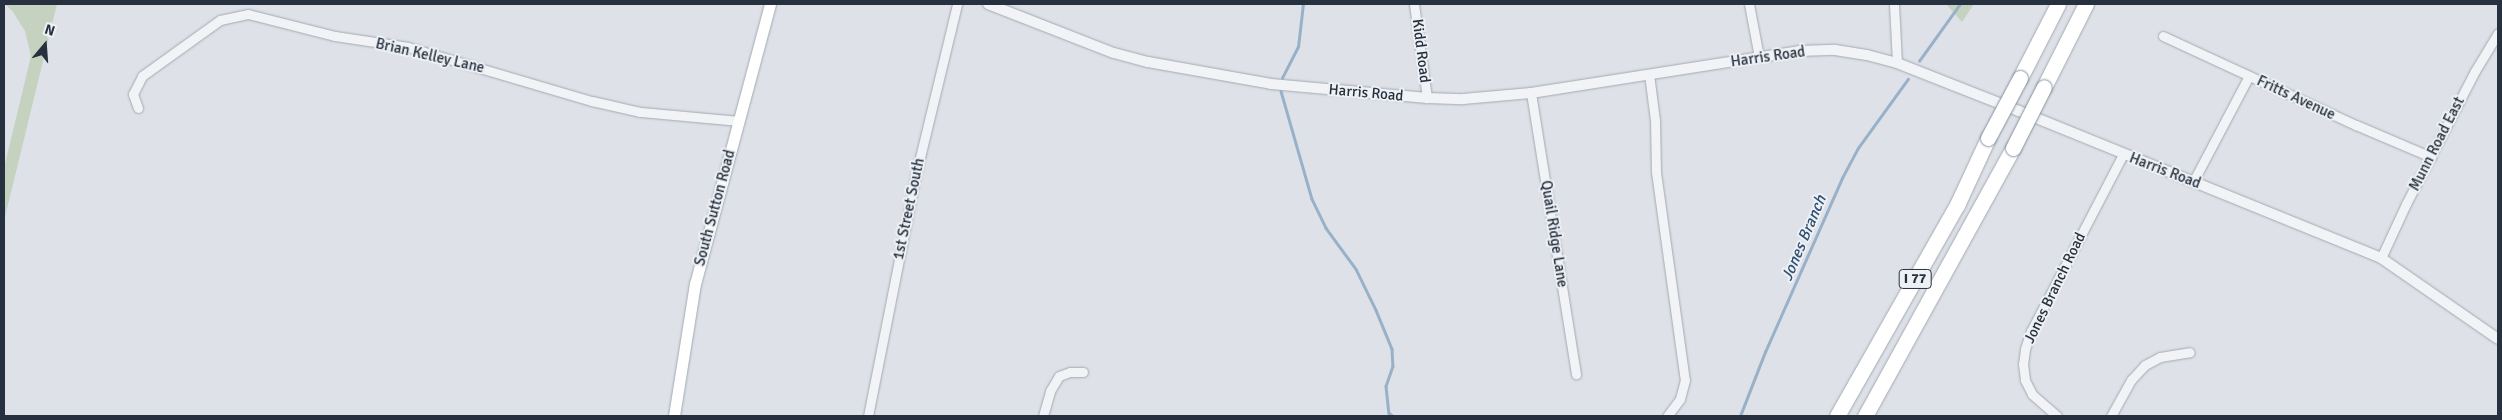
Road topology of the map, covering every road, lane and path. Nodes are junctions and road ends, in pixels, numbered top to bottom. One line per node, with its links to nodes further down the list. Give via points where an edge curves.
1 (770, 4): 18 (main road, South Sutton Road)
2 (957, 4): 28 (street, 1st Street South, via 916,174)
3 (988, 4): 16 (street, Harris Road, via 1114,53 1148,62 1271,84)
4 (1414, 4): 16 (street, Kidd Road)
5 (1749, 4): 11 (street)
6 (1894, 4): 12 (street)
7 (2058, 4): 31 (highway, I 77, bridge, via 1957,205)
8 (2086, 4): 32 (highway, I 77, bridge, via 2013,148)
9 (2498, 33): 20 (street, Munn Road East, via 2475,70)
10 (2163, 36): 14 (street, Fritts Avenue)
11 (1759, 57): 12 (street, Harris Road, via 1835,50); 13 (street, Harris Road)
12 (1897, 63): 19 (street, Harris Road)
13 (1649, 74): 15 (street, Harris Road); 30 (street, via 1655,120 1656,172 1685,380 1680,399)
14 (2249, 76): 20 (street, Fritts Avenue); 21 (street)
15 (1531, 93): 16 (street, Harris Road, via 1463,99); 26 (street, Quail Ridge Lane)
16 (1427, 98)
17 (138, 108): 18 (street, Brian Kelley Lane, via 133,94 142,76 220,20 248,14 335,36 408,47 640,112)
18 (738, 121): 27 (main road, South Sutton Road, via 695,284)
19 (2123, 154): 21 (street, Harris Road); 33 (street, Jones Branch Road, via 2031,331 2025,349 2025,380 2032,394)
20 (2431, 157): 22 (street, Munn Road East)
21 (2193, 182): 22 (street, Harris Road)
22 (2381, 258): 23 (street, Harris Road)
23 (2498, 339)
24 (2190, 352): 34 (street, via 2160,357 2144,365 2131,380)
25 (1083, 372): 29 (street, via 1060,376 1050,391)
26 (1576, 374)
27 (674, 416)
28 (868, 416)
29 (1043, 416)
30 (1667, 416)
31 (1837, 416)
32 (1864, 416)
33 (2057, 416)
34 (2111, 416)

